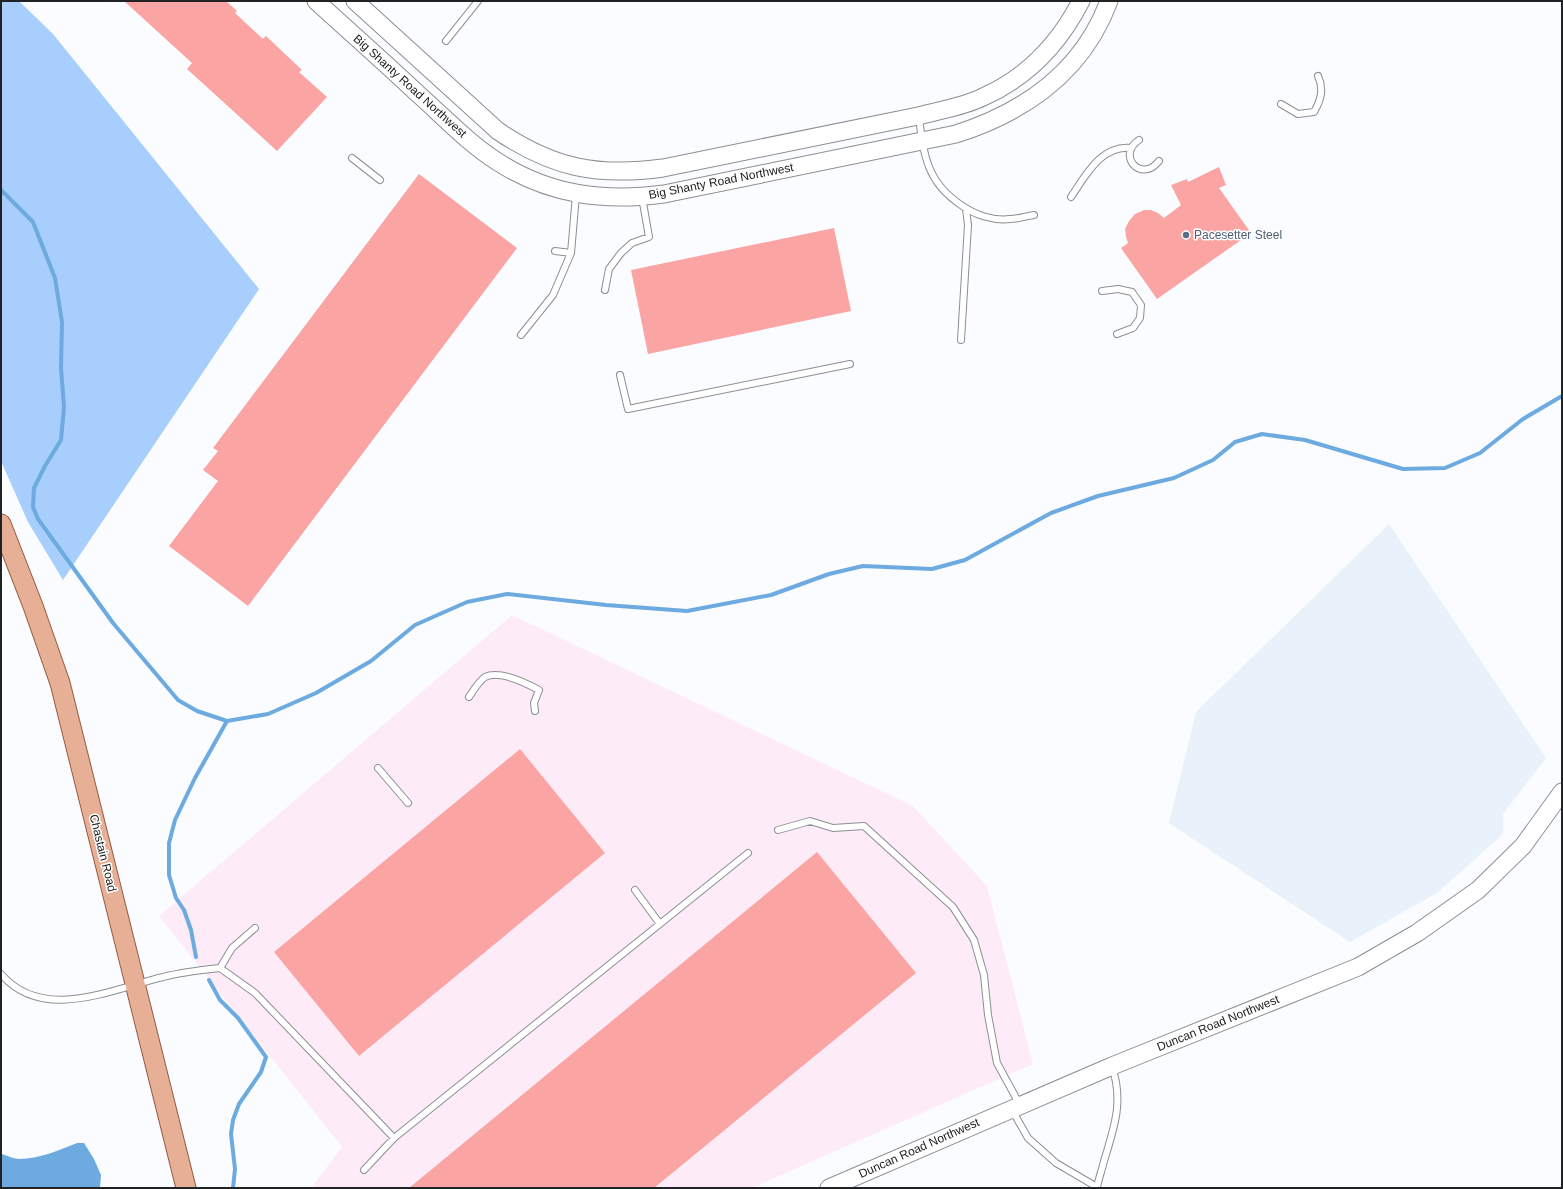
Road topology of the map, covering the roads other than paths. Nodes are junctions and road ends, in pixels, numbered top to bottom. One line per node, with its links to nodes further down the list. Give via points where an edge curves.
1 (316, 1): 16 (street, Big Shanty Road Northwest, via 457,129 498,162 541,184)
2 (355, 1): 9 (street, Big Shanty Road Northwest, via 498,130 517,144 540,156 588,169 637,171 663,168)
3 (478, 1): 6 (lane)
4 (1081, 1): 9 (street, Big Shanty Road Northwest, via 1060,36 1025,72 982,98)
5 (1109, 1): 10 (street, Big Shanty Road Northwest, via 1093,35 1077,57 1042,91 1019,107 979,126 956,134)
6 (446, 41)
7 (1318, 76): 8 (lane, via 1322,84 1320,101 1314,112 1298,114)
8 (1282, 104)
9 (918, 116): 10 (lane)
10 (922, 140): 17 (street, Big Shanty Road Northwest); 19 (lane, via 934,180 947,196)
11 (1139, 140): 12 (lane)
12 (1131, 148): 14 (lane, via 1131,162 1141,170 1155,167); 18 (lane, via 1117,148 1102,156)
13 (352, 158): 15 (lane)
14 (1159, 161)
15 (380, 180)
16 (576, 194): 17 (street, Big Shanty Road Northwest, via 610,198); 22 (lane)
17 (642, 197): 23 (lane, via 649,237 632,243 621,253 609,269)
18 (1071, 197)
19 (966, 209): 20 (lane, via 996,219); 27 (lane, via 968,225)
20 (1034, 215)
21 (554, 251): 22 (lane)
22 (571, 253): 26 (lane, via 553,295)
23 (605, 290)
24 (1102, 291): 25 (lane, via 1118,289 1132,292 1141,304 1140,318 1133,328)
25 (1117, 334)
26 (521, 335)
27 (961, 340)
28 (850, 364): 29 (lane, via 628,409)
29 (620, 375)
30 (1, 524): 43 (main road, Chastain Road, via 60,683)
31 (469, 697): 32 (lane, via 485,678 496,675 539,690 534,703)
32 (535, 711)
33 (378, 768): 35 (lane)
34 (1562, 792): 44 (street, Duncan Road Northwest, via 1523,846 1484,884 1417,933 1358,967)
35 (408, 803)
36 (778, 830): 45 (lane, via 810,821 833,828 864,826 953,907 974,940 984,975 997,1063)
37 (748, 852): 39 (lane)
38 (635, 890): 39 (lane)
39 (660, 924): 46 (lane)
40 (255, 928): 41 (lane, via 232,948)
41 (220, 968): 43 (lane, via 169,975); 46 (lane, via 255,993)
42 (1, 974): 43 (lane, via 28,994 56,1000 95,996)
43 (136, 984): 48 (main road, Chastain Road)
44 (1112, 1066): 45 (street, Duncan Road Northwest); 50 (lane, via 1119,1096 1115,1126)
45 (1016, 1106): 49 (street, Duncan Road Northwest); 50 (lane, via 1028,1138 1056,1163)
46 (394, 1138): 47 (lane)
47 (364, 1170)
48 (186, 1188)
49 (829, 1188)
50 (1097, 1188)

